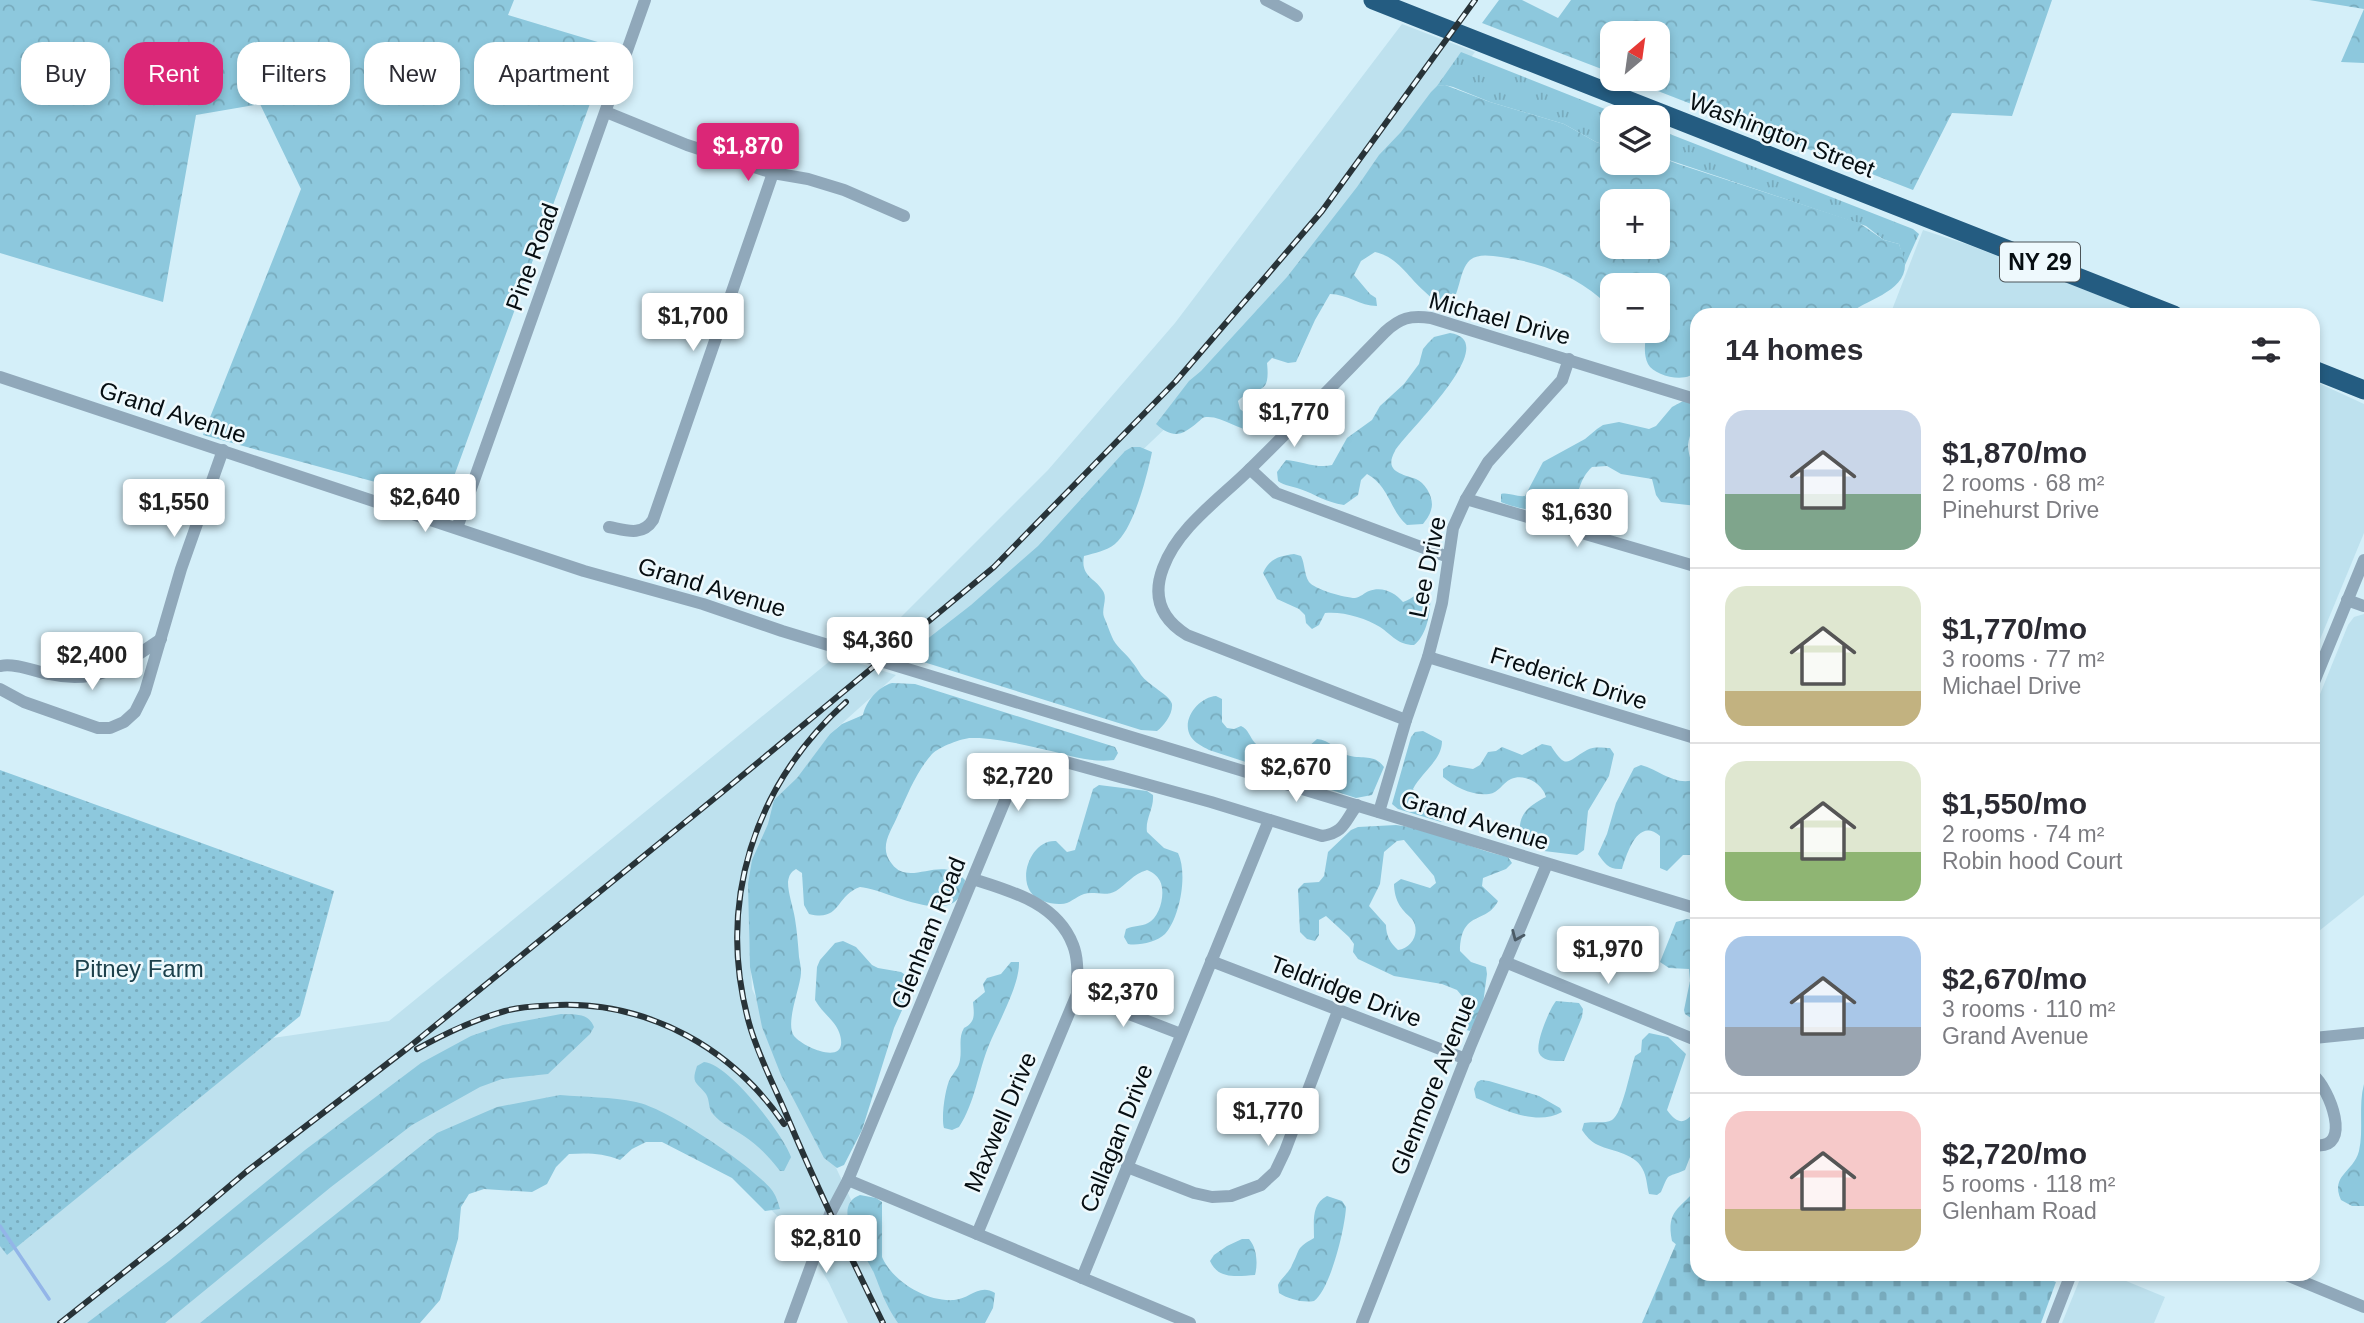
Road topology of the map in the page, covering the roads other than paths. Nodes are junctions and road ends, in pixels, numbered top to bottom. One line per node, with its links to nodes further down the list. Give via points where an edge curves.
1 (645, 0): 5 (street, Pine Road)
2 (1266, 0): 4 (street)
3 (1373, 0): 8 (highway, Washington Street / NY 29)
4 (1297, 16)
5 (606, 112): 6 (street); 17 (street, Pine Road)
6 (773, 173): 7 (street, via 844,190); 18 (street, via 653,520 638,531)
7 (904, 216)
8 (2156, 308)
9 (1569, 359): 13 (street, Michael Drive); 15 (street, Michael Drive, via 1431,318 1407,316 1384,332); 16 (street, Lee Drive, via 1562,380 1488,462)
10 (2320, 372): 12 (highway)
11 (0, 377): 14 (street, Grand Avenue)
12 (2364, 390)
13 (1690, 397)
14 (223, 450): 17 (street, Grand Avenue); 24 (street)
15 (1250, 469): 19 (street, via 1276,493); 29 (street, Michael Drive, via 1173,547 1162,568 1158,591 1162,611 1172,626 1187,635)
16 (1466, 499): 19 (street, Lee Drive, via 1453,528); 21 (street)
17 (457, 527): 31 (street, Grand Avenue, via 584,571)
18 (609, 527)
19 (1448, 557): 25 (street, Lee Drive)
20 (2364, 560): 22 (street)
21 (1690, 565)
22 (2347, 600): 23 (street); 27 (street)
23 (2364, 606)
24 (161, 639): 26 (street, via 116,669 96,675 55,675); 28 (street, via 135,712 110,727 98,728)
25 (1428, 657): 29 (street, Lee Drive); 30 (street, Frederick Drive)
26 (0, 666)
27 (2320, 667)
28 (0, 689)
29 (1406, 720): 32 (street, Lee Drive)
30 (1690, 737)
31 (1357, 805): 32 (street, Grand Avenue); 33 (street, Glenham Road, via 1343,829 1334,834 1322,835)
32 (1379, 812): 34 (street, Grand Avenue)
33 (1269, 820): 35 (street, Glenham Road, via 1062,761 1028,761 1018,769); 37 (street, Callagan Drive)
34 (1547, 864): 36 (street, Grand Avenue); 38 (street, Glenmore Avenue, one-way to 38)
35 (972, 879): 39 (street, Maxwell Drive, via 1022,894 1062,923 1074,946); 49 (street, Glenham Road)
36 (1690, 907)
37 (1211, 961): 40 (street, Teldridge Drive); 42 (street, Callagan Drive)
38 (1506, 962): 44 (street); 45 (street, Glenmore Avenue)
39 (1077, 993): 42 (street); 50 (street, Maxwell Drive)
40 (1338, 1011): 45 (street, Teldridge Drive); 48 (street, via 1285,1151 1275,1172 1261,1185 1231,1196 1212,1197)
41 (2364, 1033): 43 (street)
42 (1181, 1034): 48 (street, Callagan Drive)
43 (2320, 1037)
44 (1690, 1038)
45 (1466, 1059): 57 (street, Glenmore Avenue)
46 (2320, 1083): 47 (street, via 2337,1126 2333,1139)
47 (2320, 1145)
48 (1127, 1167): 51 (street, Callagan Drive)
49 (848, 1180): 50 (street); 55 (street, Glenham Road, via 830,1214)
50 (976, 1234): 51 (street)
51 (1082, 1278): 56 (street)
52 (2068, 1281): 58 (street)
53 (2301, 1281): 54 (street)
54 (2364, 1307)
55 (790, 1323)
56 (1190, 1323)
57 (1362, 1323)
58 (2052, 1323)

